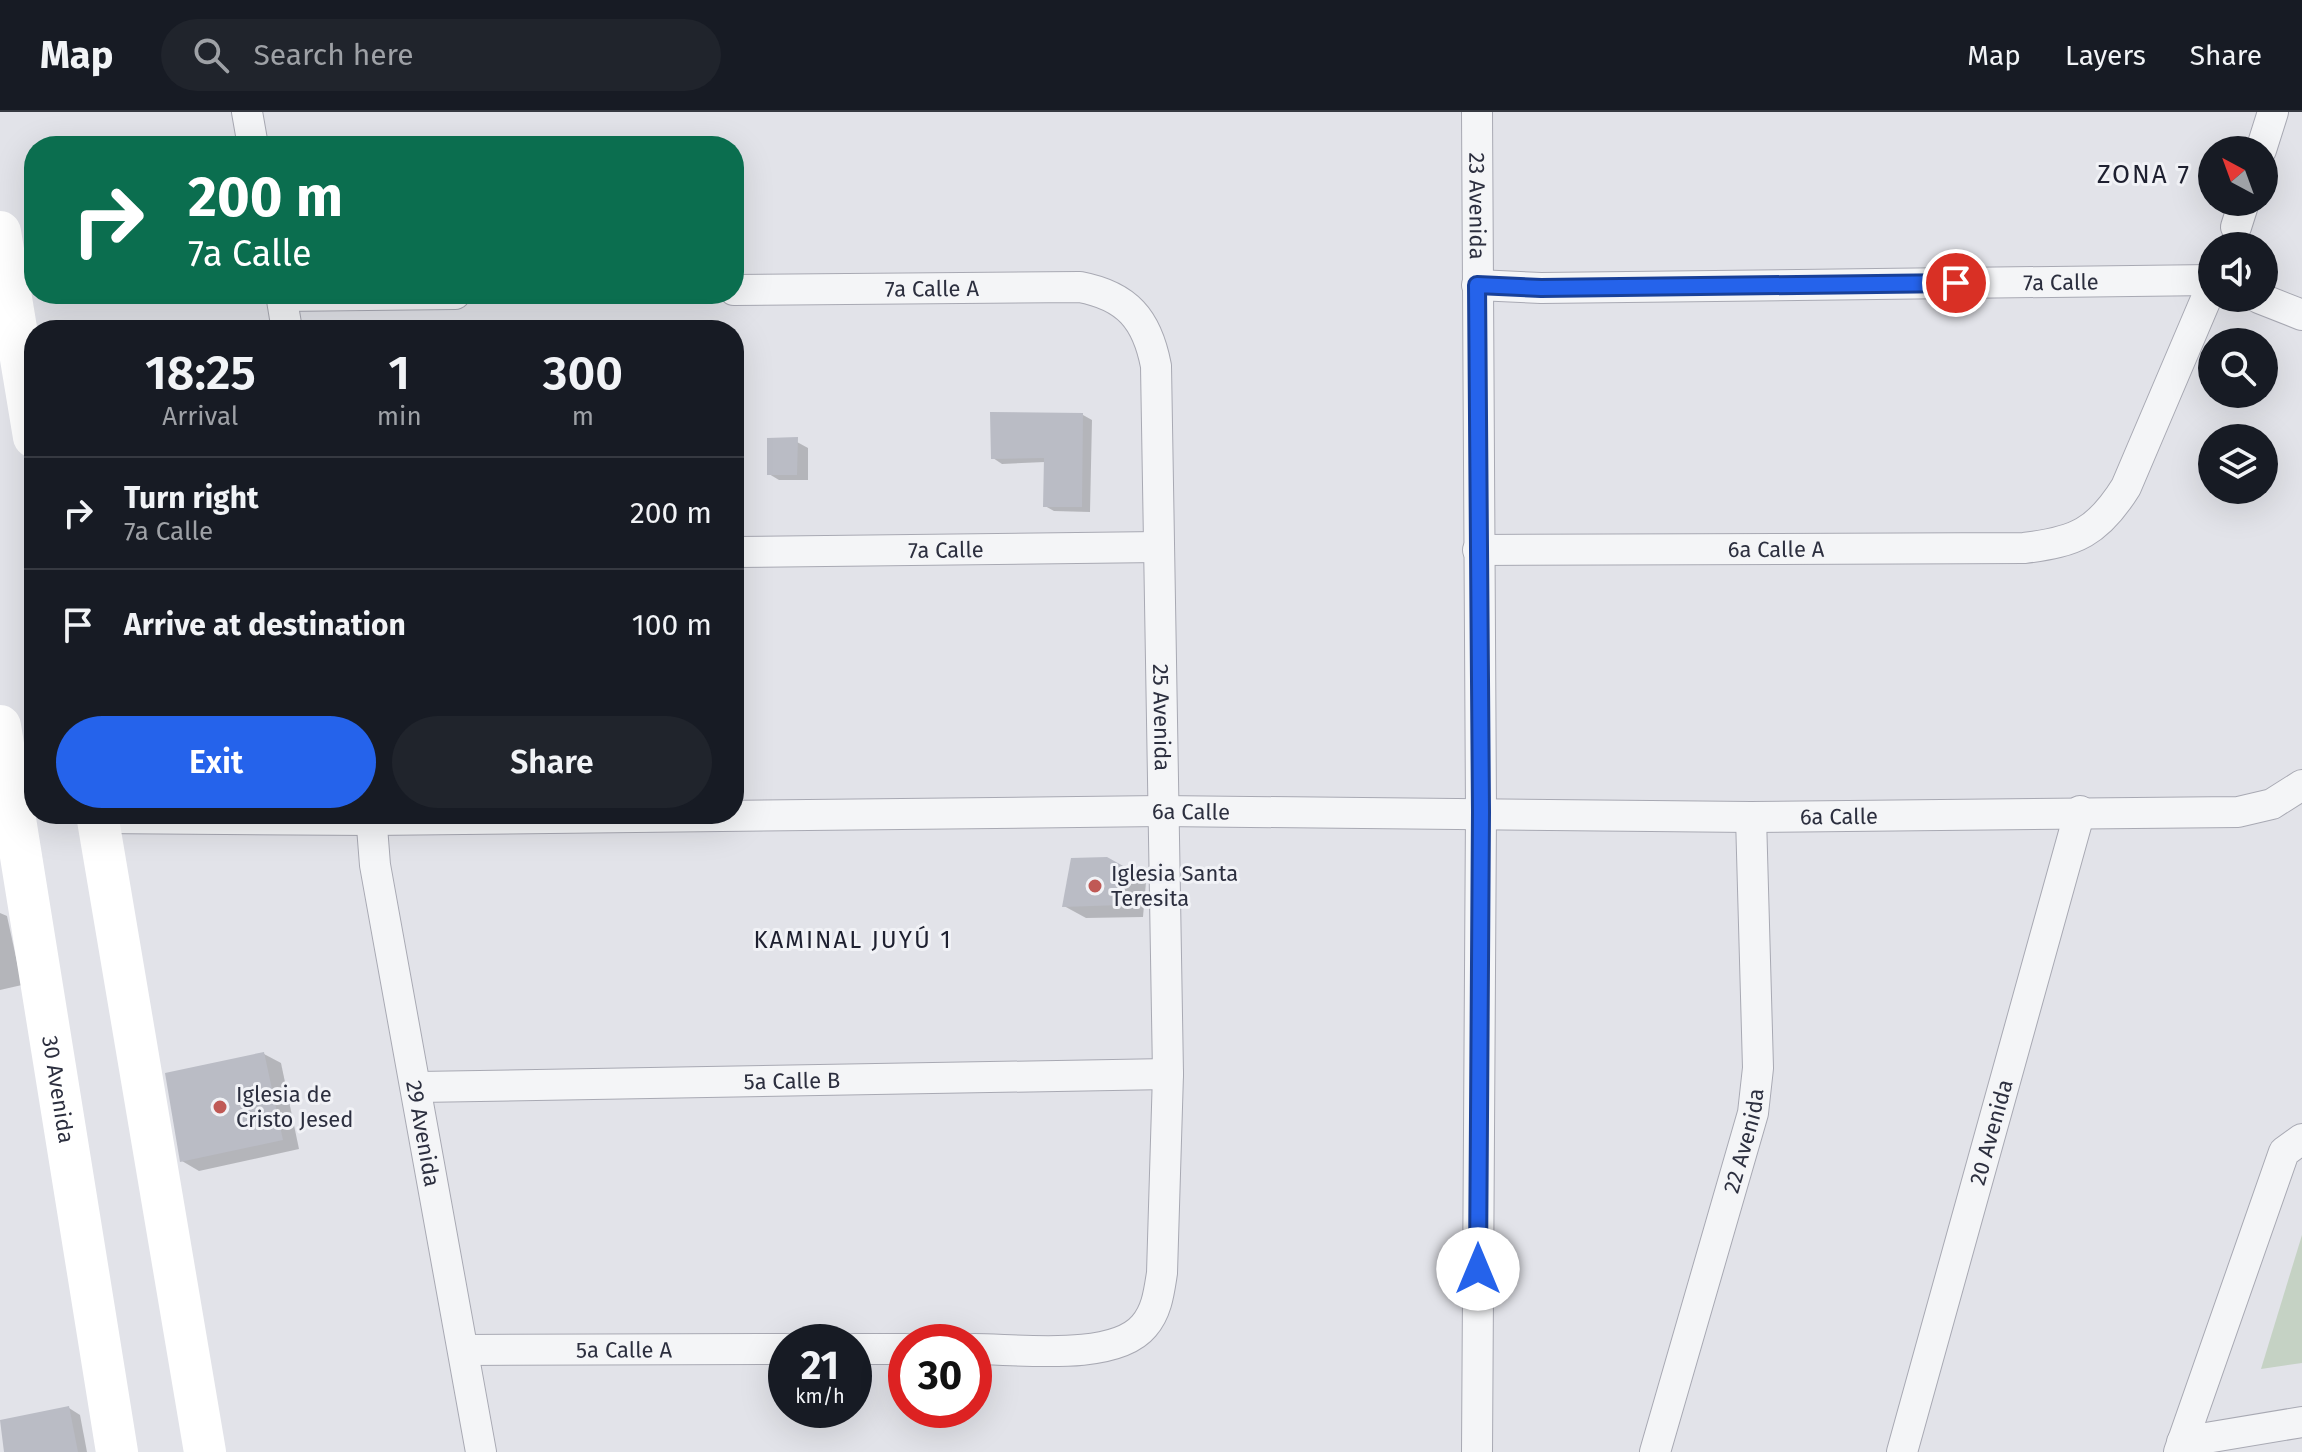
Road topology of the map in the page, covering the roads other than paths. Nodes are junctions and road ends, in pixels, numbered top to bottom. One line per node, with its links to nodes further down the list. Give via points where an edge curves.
1 (247, 112): 4 (street)
2 (1477, 112): 8 (street, 23 Avenida)
3 (2273, 112): 5 (street)
4 (251, 136)
5 (2265, 136)
6 (0, 232): 14 (street)
7 (2198, 282): 8 (street, 7a Calle)
8 (1477, 285): 16 (street, 23 Avenida)
9 (744, 290): 10 (street, 7a Calle A, via 1060,285 1099,291)
10 (1125, 304): 15 (street, 25 Avenida, via 1147,332 1156,366)
11 (2278, 306): 13 (street)
12 (2199, 312): 16 (street, 6a Calle A, via 2126,487 2106,517 2074,538 2024,548)
13 (2302, 315)
14 (24, 377)
15 (1159, 547): 17 (street, 7a Calle); 20 (street, 25 Avenida)
16 (1478, 550): 22 (street, 23 Avenida)
17 (744, 552)
18 (0, 726): 27 (street, 30 Avenida)
19 (2293, 792): 21 (street, 6a Calle, via 2238,812)
20 (1161, 811): 22 (street, 6a Calle); 23 (street, 6a Calle); 28 (street, 25 Avenida)
21 (2080, 811): 24 (street, 6a Calle); 41 (street, 20 Avenida)
22 (1481, 812): 24 (street, 6a Calle); 39 (street, 23 Avenida)
23 (744, 814)
24 (1751, 817): 40 (street, 22 Avenida, via 1758,1068 1753,1113)
25 (98, 824): 37 (street)
26 (372, 824): 29 (street, 29 Avenida)
27 (11, 855): 36 (street, 30 Avenida)
28 (1168, 1074): 29 (street, 5a Calle B); 32 (street, 25 Avenida, via 1162,1273 1158,1302 1144,1326 1122,1343 1093,1349)
29 (418, 1087): 33 (street, 29 Avenida)
30 (2293, 1146): 35 (street)
31 (768, 1349): 33 (street, 5a Calle A)
32 (992, 1349)
33 (464, 1350): 38 (street, 29 Avenida)
34 (2302, 1422): 35 (street)
35 (2180, 1447)
36 (117, 1452)
37 (205, 1452)
38 (481, 1452)
39 (1477, 1452)
40 (1655, 1452)
41 (1902, 1452)

